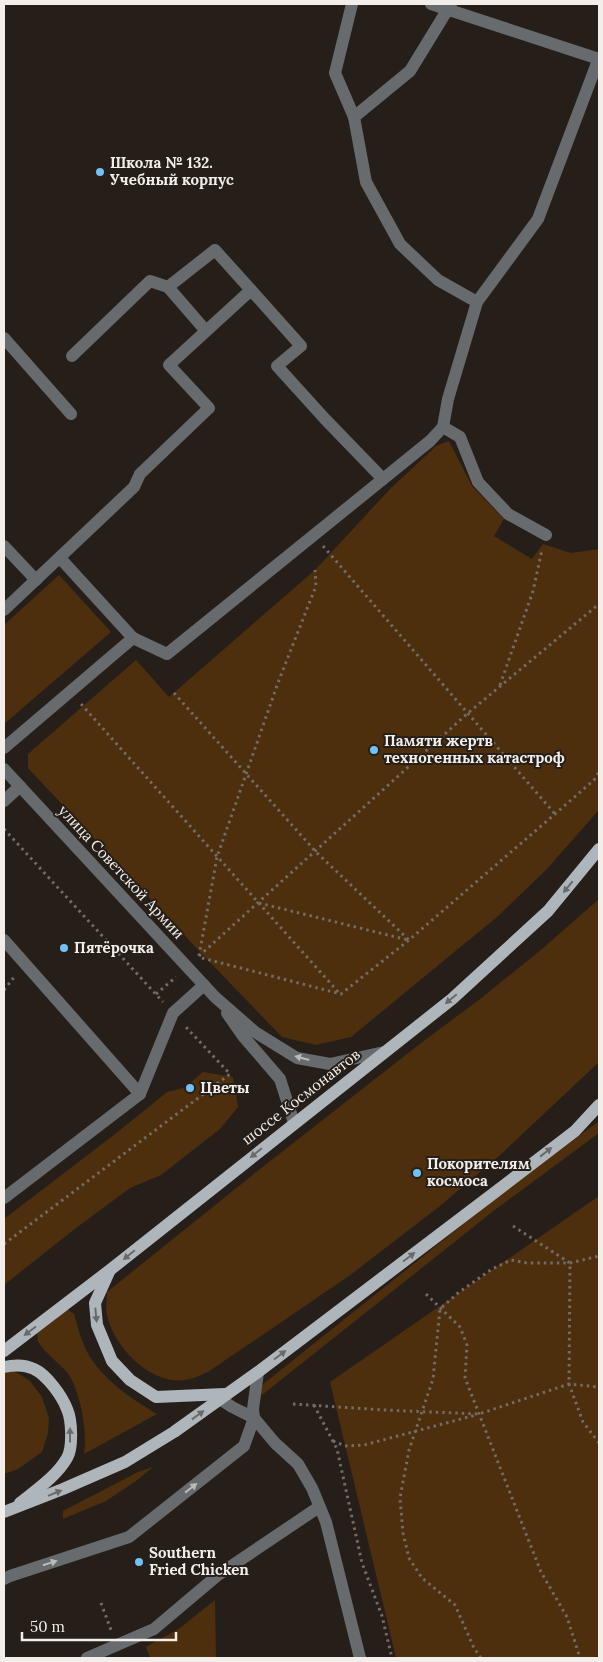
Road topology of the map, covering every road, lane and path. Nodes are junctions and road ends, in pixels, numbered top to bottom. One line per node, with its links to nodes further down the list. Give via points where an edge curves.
1 (352, 4): 6 (street, via 335,73)
2 (431, 4): 3 (street)
3 (449, 6): 4 (street); 6 (street, via 410,71)
4 (599, 58): 5 (street)
5 (596, 80): 9 (street, via 538,219)
6 (354, 117): 9 (street, via 366,182 400,244 438,280)
7 (168, 287): 8 (street, via 215,250); 10 (street); 12 (street, via 150,281)
8 (251, 290): 10 (street); 15 (street, via 301,346 277,366)
9 (477, 302): 14 (street, via 448,399)
10 (206, 330): 19 (street, via 169,365 209,408)
11 (4, 338): 13 (street)
12 (72, 356)
13 (70, 414)
14 (443, 427): 15 (street); 17 (street, via 460,436 478,482 508,514)
15 (383, 479): 16 (street)
16 (314, 535): 24 (street, via 167,654); 28 (path)
17 (546, 535): 25 (path, via 533,591)
18 (4, 546): 21 (street)
19 (60, 558): 21 (street); 24 (street)
20 (315, 570): 32 (path, via 316,586)
21 (36, 580): 23 (street)
22 (599, 604): 25 (path)
23 (4, 610)
24 (133, 638): 26 (street)
25 (500, 685): 28 (path)
26 (70, 692): 29 (street); 39 (path)
27 (174, 692): 32 (path)
28 (468, 713): 35 (path); 38 (path)
29 (4, 748)
30 (4, 769): 33 (street, улица Советской Армии)
31 (599, 772): 35 (path)
32 (245, 773): 38 (path); 39 (path)
33 (20, 786): 34 (street); 44 (street, улица Советской Армии)
34 (4, 801)
35 (555, 814): 42 (path)
36 (4, 829): 47 (path)
37 (599, 849): 48 (main road, шоссе Космонавтов, one-way to 48, via 548,912 452,999)
38 (316, 852): 40 (path); 42 (path)
39 (217, 857): 40 (path); 43 (path)
40 (258, 903): 42 (path); 43 (path); 45 (path)
41 (4, 940): 49 (street)
42 (409, 940): 45 (path)
43 (198, 957): 45 (path)
44 (204, 985): 46 (street, улица Советской Армии); 47 (street)
45 (341, 994)
46 (215, 997): 48 (street, улица Советской Армии, one-way to 46, via 330,1064 297,1058 255,1032); 52 (street, улица Советской Армии, via 280,1079)
47 (173, 1013): 49 (street); 56 (path, via 230,1074)
48 (384, 1052): 52 (main road, шоссе Космонавтов)
49 (140, 1094): 54 (street)
50 (599, 1104): 53 (main road)
51 (599, 1115): 53 (main road)
52 (294, 1123): 59 (main road, шоссе Космонавтов, one-way to 59)
53 (574, 1130): 64 (main road, one-way to 53)
54 (4, 1198)
55 (513, 1226): 58 (path)
56 (4, 1244)
57 (599, 1256): 58 (path)
58 (570, 1263): 61 (path, via 510,1260 458,1293); 65 (path)
59 (110, 1270): 62 (main road, шоссе Космонавтов, one-way to 62); 67 (main road, one-way to 67, via 94,1303 97,1325 112,1361 130,1380 156,1398)
60 (426, 1294): 61 (path)
61 (440, 1309): 70 (path, via 433,1379); 71 (path, via 460,1327 467,1345 465,1378)
62 (4, 1351)
63 (4, 1367): 77 (main road, one-way to 63, via 52,1477 68,1457 71,1436 68,1410 53,1385 34,1369 15,1365)
64 (258, 1372): 67 (main road); 72 (street)
65 (569, 1384): 66 (path); 71 (path); 75 (path, via 583,1422)
66 (599, 1387)
67 (223, 1397): 72 (street, via 232,1407); 77 (main road, one-way to 67, via 125,1462)
68 (293, 1404): 69 (path)
69 (314, 1405): 70 (path); 74 (path)
70 (421, 1411): 71 (path); 73 (path)
71 (479, 1414): 73 (path); 85 (path, via 541,1572 567,1617)
72 (254, 1418): 76 (street, via 298,1464); 78 (street, one-way to 72, via 129,1537 244,1446)
73 (415, 1432): 74 (path, via 364,1445 345,1446); 84 (path, via 408,1450 400,1498 409,1558 422,1578 455,1605)
74 (333, 1441): 83 (path, via 362,1563 382,1616)
75 (599, 1443)
76 (319, 1507): 81 (street, via 218,1575 154,1629); 82 (street, via 326,1522)
77 (7, 1511)
78 (4, 1579)
79 (101, 1603): 80 (path)
80 (105, 1617)
81 (87, 1658)
82 (360, 1658)
83 (392, 1658)
84 (481, 1658)
85 (580, 1658)

